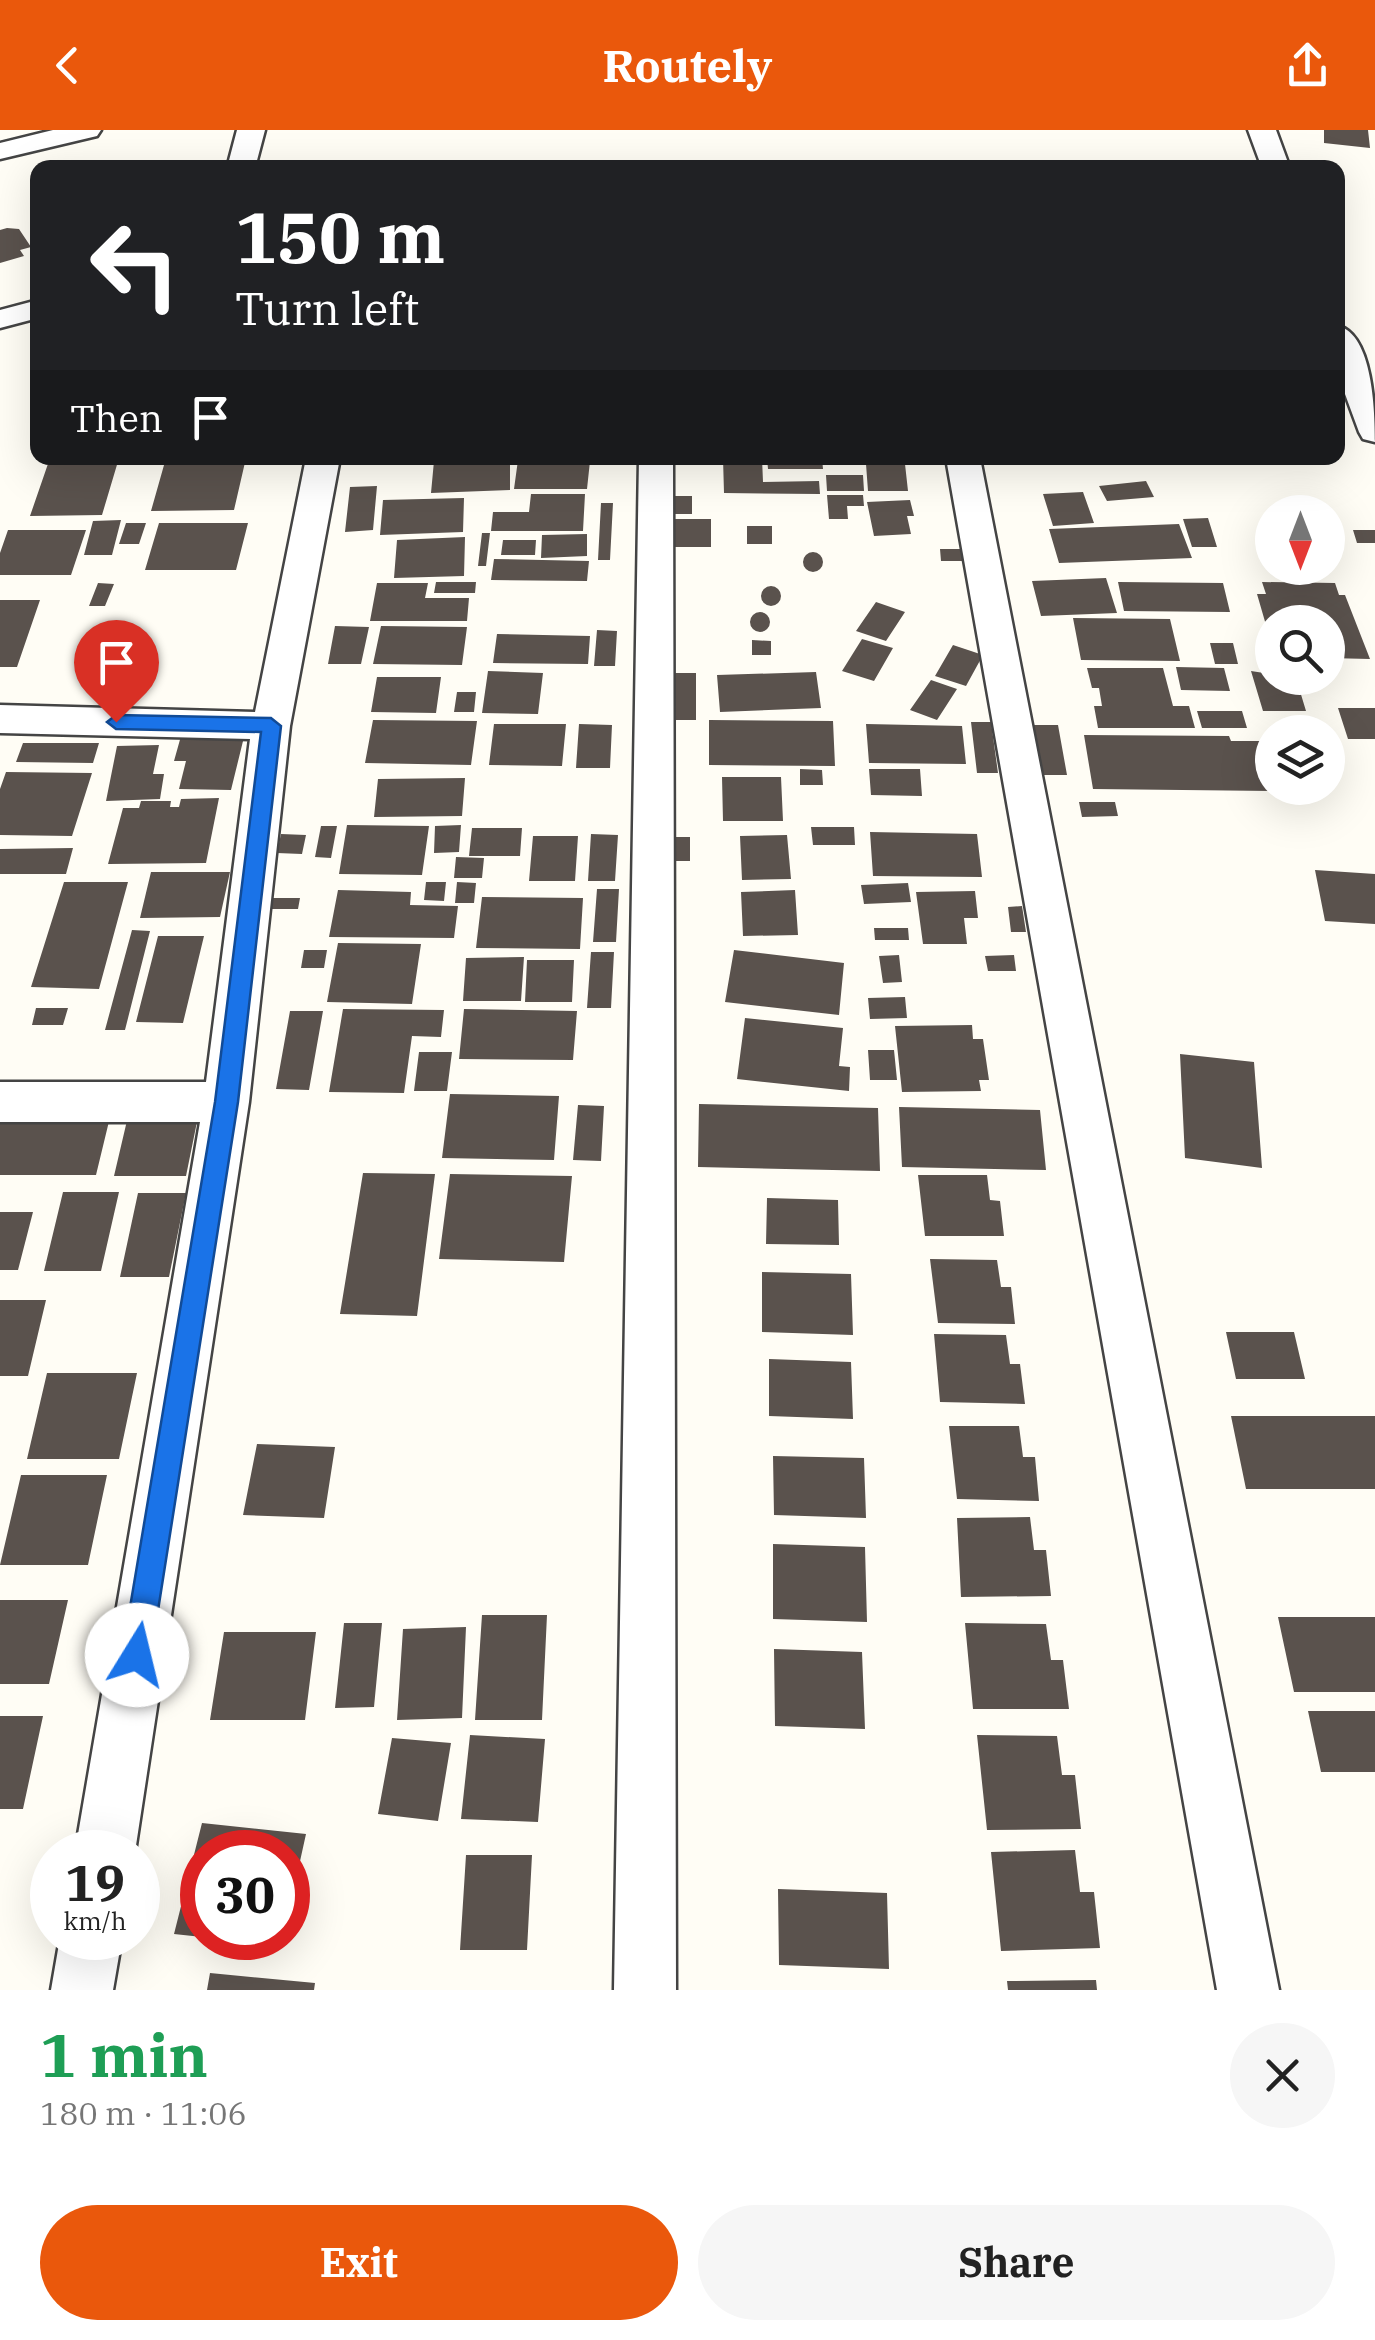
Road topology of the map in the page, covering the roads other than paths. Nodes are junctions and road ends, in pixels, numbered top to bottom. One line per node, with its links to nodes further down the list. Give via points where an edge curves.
1 (87, 130): 4 (street)
2 (251, 130): 5 (street)
3 (1262, 130): 6 (street)
4 (0, 151)
5 (243, 160)
6 (1273, 160)
7 (1345, 353): 8 (street)
8 (1375, 432)
9 (321, 465): 13 (street)
10 (656, 465): 19 (street)
11 (964, 465): 20 (street)
12 (0, 719): 13 (street)
13 (271, 726): 15 (street)
14 (0, 1102): 15 (street)
15 (226, 1102): 16 (street)
16 (109, 1830)
17 (87, 1960): 18 (street)
18 (82, 1990)
19 (645, 1990)
20 (1248, 1990)

